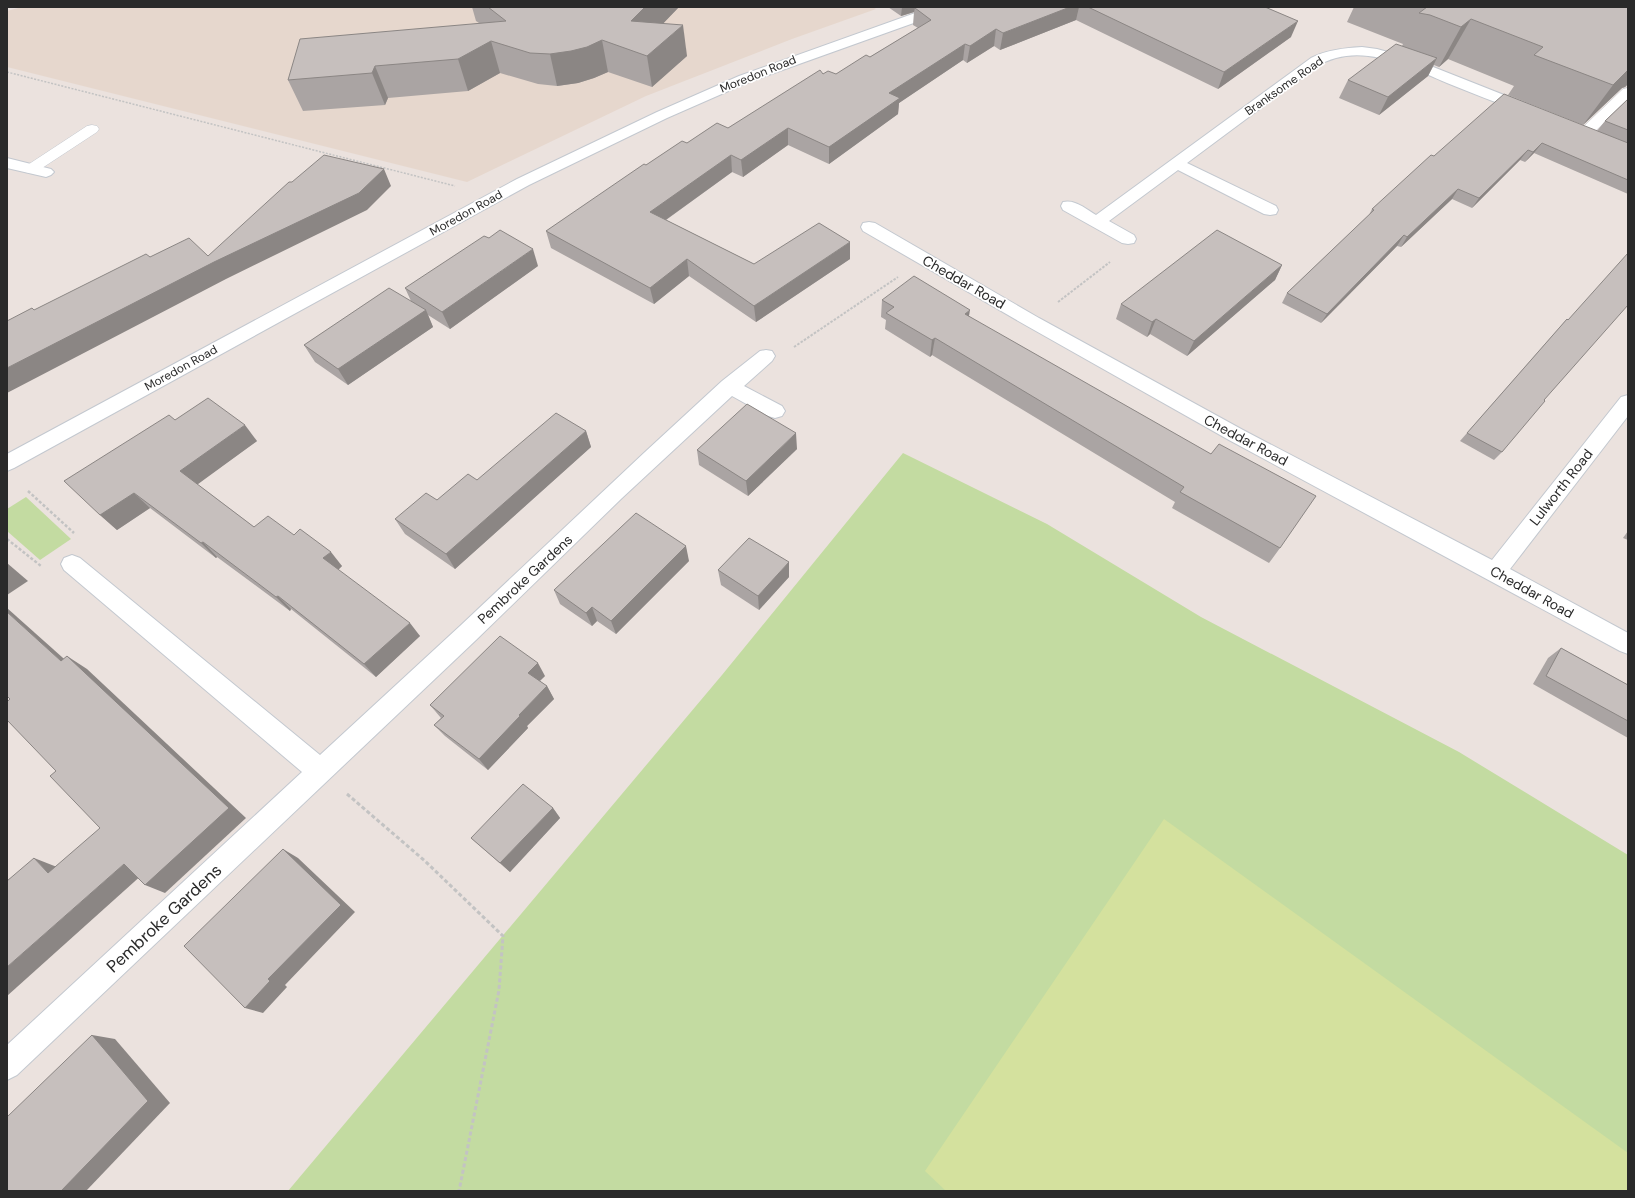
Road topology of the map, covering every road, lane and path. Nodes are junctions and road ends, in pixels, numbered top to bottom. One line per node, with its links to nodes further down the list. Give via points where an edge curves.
1 (945, 7): 24 (street, Moredon Road, via 744,79 662,115 537,176)
2 (7, 72): 12 (path)
3 (1628, 92): 7 (lane)
4 (1542, 116): 10 (street, Branksome Road, via 1395,57 1371,52 1338,53 1317,61)
5 (1571, 127): 7 (street)
6 (92, 129): 11 (lane)
7 (1585, 133): 8 (street)
8 (1599, 138)
9 (7, 163): 11 (street)
10 (1176, 163): 14 (street); 15 (street, Branksome Road)
11 (38, 170)
12 (457, 186)
13 (1070, 206): 15 (street)
14 (1270, 210)
15 (1097, 222): 17 (street)
16 (870, 227): 18 (street, Cheddar Road)
17 (1128, 239): 19 (path, via 1133,243)
18 (925, 259): 19 (street, Cheddar Road); 20 (path, via 784,354)
19 (1033, 322): 28 (street, Cheddar Road, via 1236,436)
20 (766, 356): 21 (street, Pembroke Gardens)
21 (730, 386): 23 (street); 30 (street, Pembroke Gardens)
22 (1628, 402): 28 (street, Lulworth Road)
23 (775, 411)
24 (7, 463)
25 (28, 491): 27 (path, via 80,538)
26 (7, 539): 27 (path, via 41,567)
27 (72, 564): 30 (street)
28 (1495, 572): 29 (street, Cheddar Road)
29 (1628, 644)
30 (320, 771): 31 (street, Pembroke Gardens); 32 (path, via 425,861 503,936 499,990)
31 (7, 1065)
32 (459, 1191)

